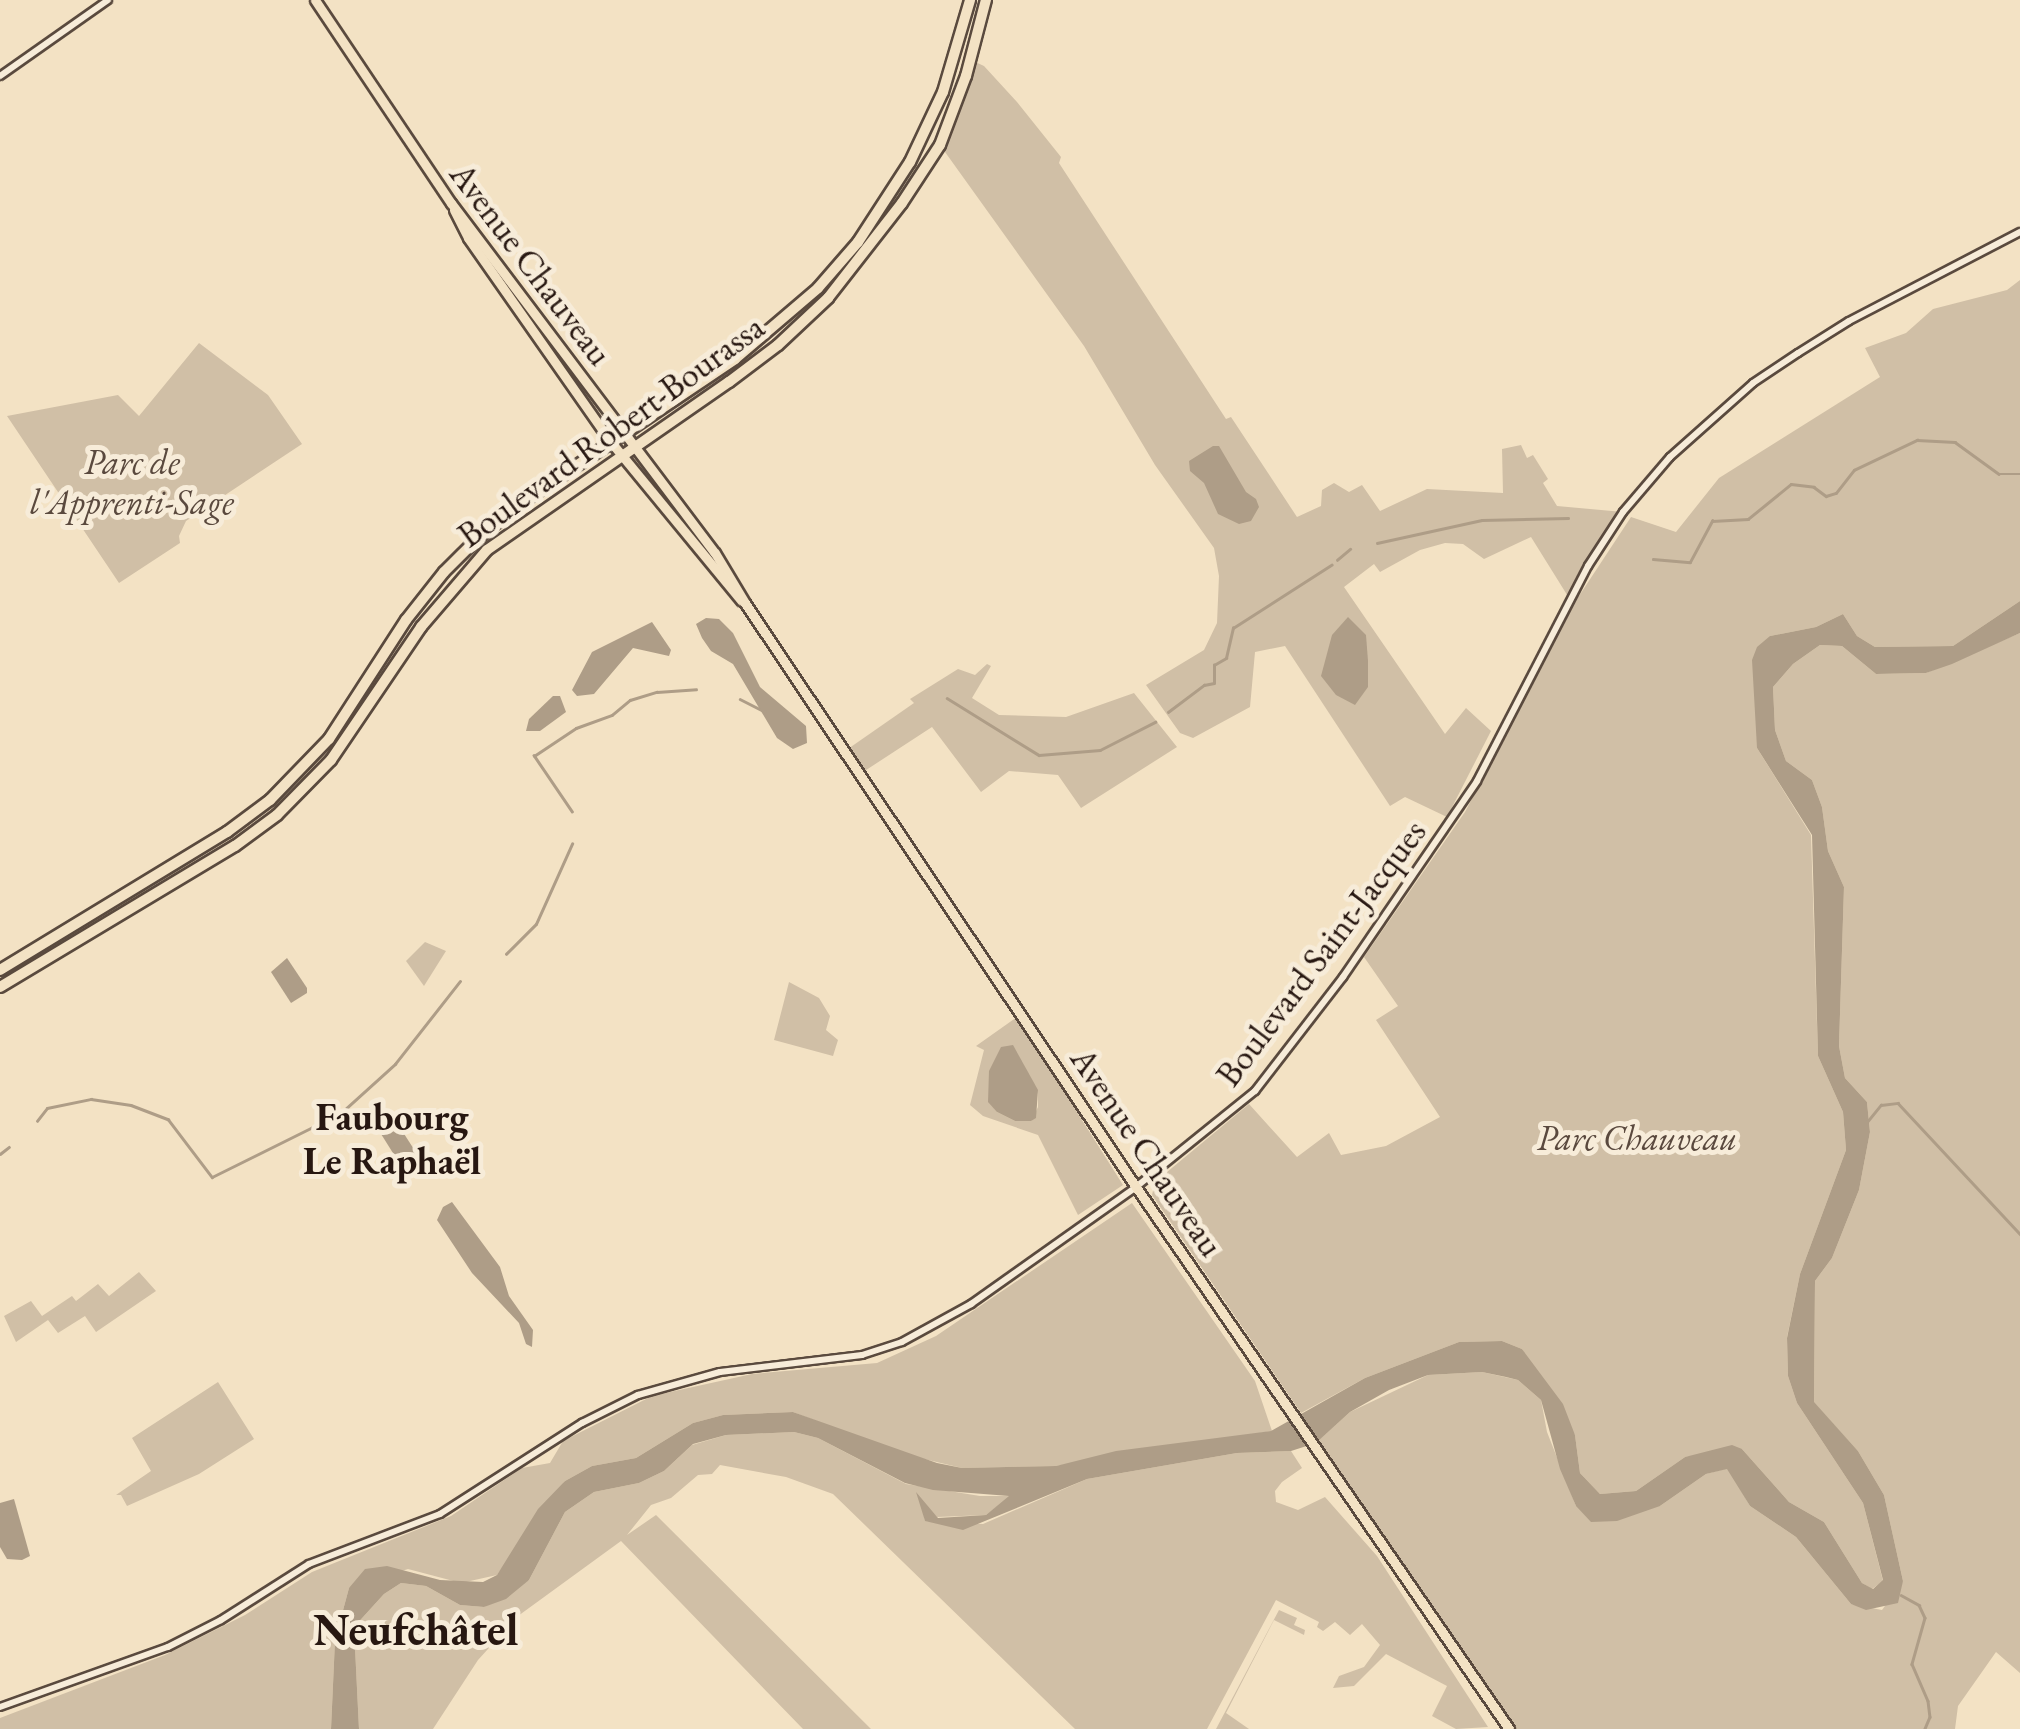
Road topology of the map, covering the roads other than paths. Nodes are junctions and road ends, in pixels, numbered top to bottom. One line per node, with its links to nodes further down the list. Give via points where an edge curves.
1 (108, 0): 5 (street)
2 (315, 0): 6 (main road, Avenue Chauveau)
3 (970, 0): 8 (highway, Boulevard Robert-Bourassa, via 930,122 858,242 771,330)
4 (986, 0): 10 (highway, Boulevard Robert-Bourassa, via 940,144 866,252 778,345)
5 (0, 76)
6 (451, 203): 8 (main road, Avenue Chauveau); 9 (main road, Avenue Chauveau, via 468,238)
7 (2020, 232): 15 (street, Boulevard Saint-Jacques, via 1798,353 1752,383 1670,458 1588,566 1477,781 1352,964 1255,1091)
8 (624, 434): 9 (highway, Boulevard Robert-Bourassa); 10 (main road, Avenue Chauveau)
9 (611, 442): 11 (main road, Avenue Chauveau); 13 (highway, Boulevard Robert-Bourassa, via 520,503 444,572 329,739 270,800)
10 (633, 446): 11 (highway, Boulevard Robert-Bourassa); 12 (main road, Avenue Chauveau, via 716,553)
11 (620, 454): 12 (main road, Avenue Chauveau); 14 (highway, Boulevard Robert-Bourassa, via 517,526 468,570 331,760 277,815)
12 (745, 604): 15 (main road, Avenue Chauveau)
13 (0, 970)
14 (0, 987)
15 (1136, 1187): 16 (street, Boulevard Saint-Jacques, via 970,1304 902,1342 862,1355 720,1372 638,1395 582,1423 461,1503 309,1564 179,1642); 17 (main road, Avenue Chauveau)
16 (0, 1708)
17 (1509, 1729)

